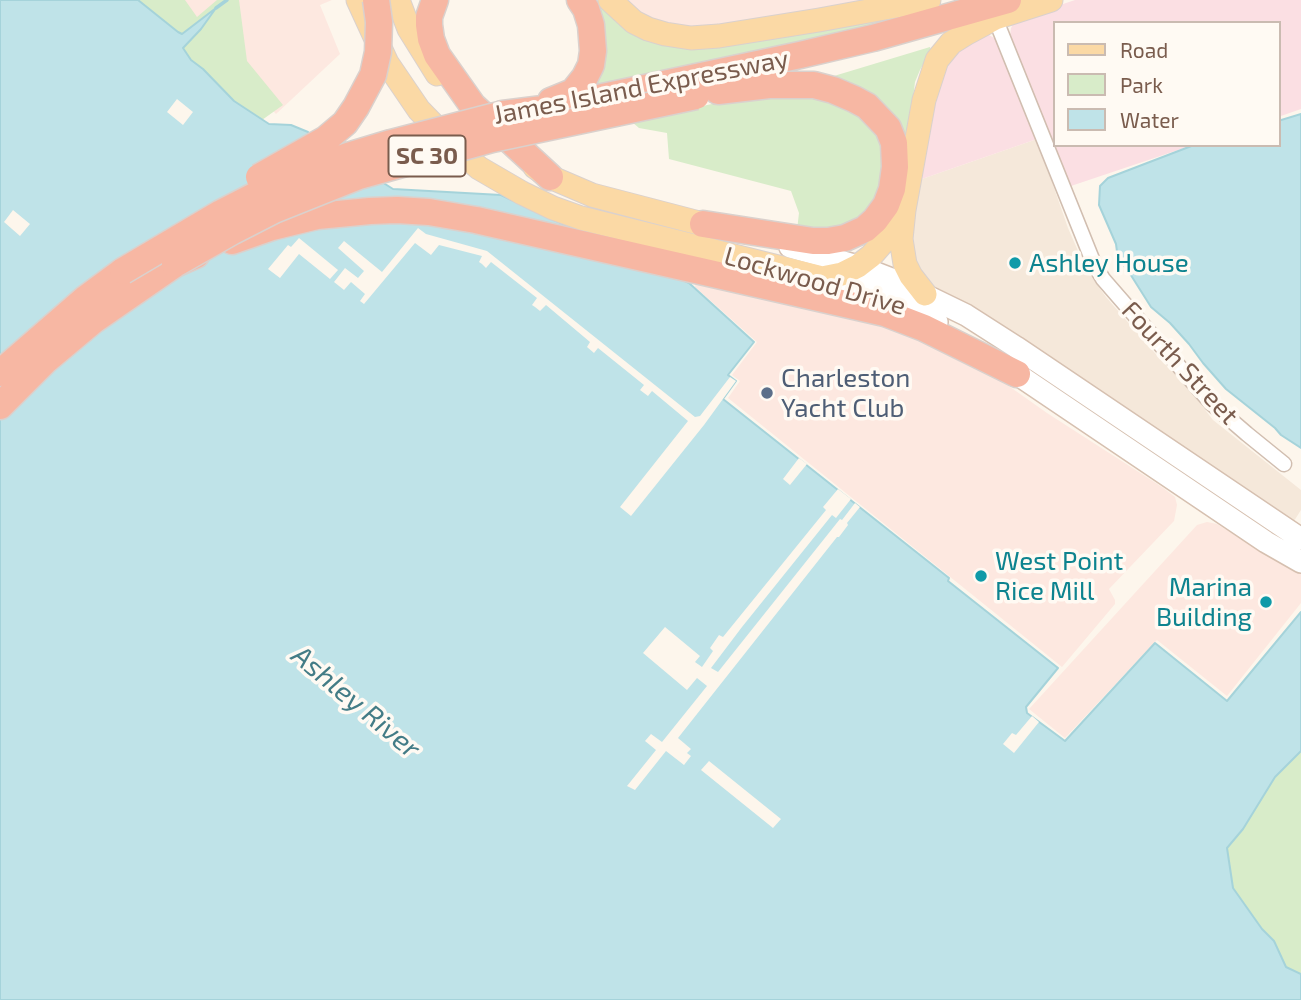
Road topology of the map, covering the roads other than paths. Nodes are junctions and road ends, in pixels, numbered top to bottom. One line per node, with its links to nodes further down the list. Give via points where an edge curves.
1 (359, 0): 19 (main road, Lockwood Drive / SC 30, bridge, via 387,63 419,110 480,168 554,208)
2 (376, 0): 18 (highway, SC 30, bridge, via 378,52 373,75 345,123 326,139 201,211)
3 (398, 0): 12 (main road, Lockwood Drive / SC 30, bridge, via 409,29 446,88 510,151)
4 (435, 0): 12 (highway, bridge, via 429,25 437,55 473,106)
5 (580, 0): 11 (highway, via 593,39 591,65 584,77 573,92)
6 (610, 0): 7 (main road, via 648,29 691,38)
7 (929, 0)
8 (1051, 0): 9 (main road)
9 (1002, 9): 10 (highway, James Island Expressway / SC 30, via 873,38); 13 (main road, via 951,43 937,60 924,100); 25 (street, Fourth Street, via 1103,279 1211,402)
10 (702, 89): 11 (highway, James Island Expressway / SC 30); 15 (highway, SC 30, via 814,85 867,106 888,128 894,143 892,189 886,205 865,229 828,241); 16 (highway, James Island Expressway / SC 30, bridge, via 359,176 274,211)
11 (503, 114): 18 (highway, James Island Expressway / SC 30, bridge, via 391,143 303,173 221,213)
12 (550, 177): 14 (main road, Lockwood Drive / SC 30, via 592,195)
13 (904, 210): 17 (main road, via 892,232); 21 (main road, via 901,239 905,264)
14 (703, 224): 15 (highway)
15 (765, 237): 17 (main road, Lockwood Drive)
16 (175, 264): 19 (highway, bridge, via 306,219 397,210 476,220); 24 (highway, James Island Expressway / SC 30, via 94,320 45,360)
17 (858, 266): 20 (main road); 21 (main road, Lockwood Drive)
18 (123, 271): 22 (highway, James Island Expressway / SC 30)
19 (756, 273): 20 (main road, Lockwood Drive); 23 (highway, via 885,313)
20 (822, 278): 23 (main road, Lockwood Drive, via 919,313)
21 (925, 294): 26 (main road, Lockwood Drive, via 1016,347)
22 (0, 373)
23 (1017, 373): 27 (main road, Lockwood Drive)
24 (0, 406)
25 (1284, 464)
26 (1301, 539)
27 (1301, 562)

